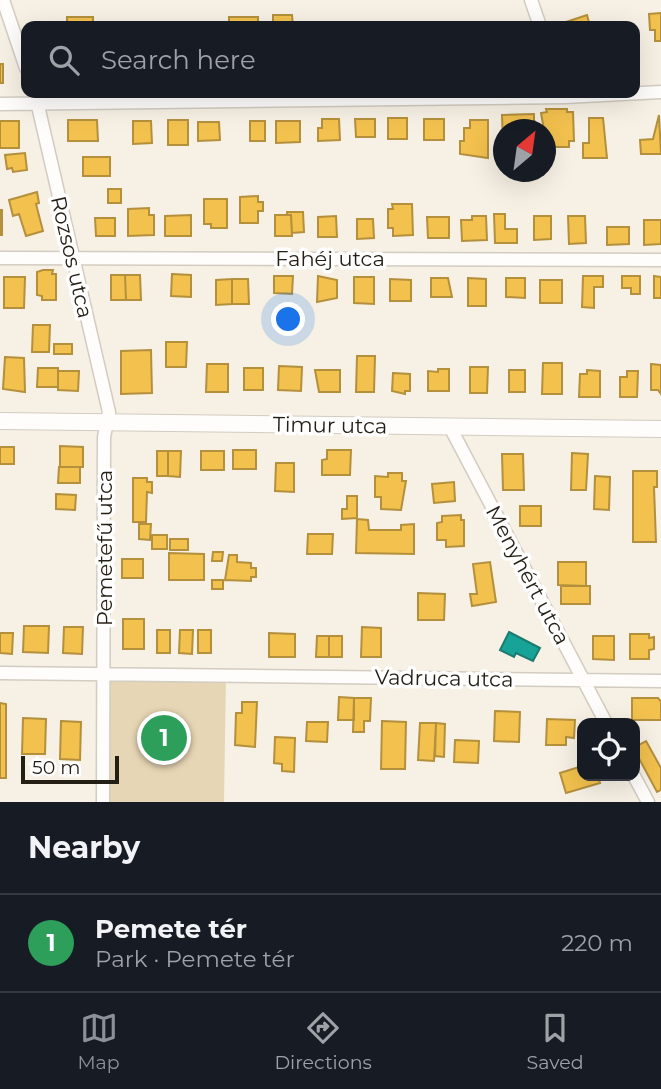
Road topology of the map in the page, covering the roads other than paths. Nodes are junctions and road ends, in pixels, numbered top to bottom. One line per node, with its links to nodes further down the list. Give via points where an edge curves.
1 (3, 0): 4 (street)
2 (531, 0): 3 (street)
3 (538, 21)
4 (21, 53)
5 (661, 92): 6 (street)
6 (640, 93)
7 (37, 98): 8 (street); 9 (street, Rozsos utca)
8 (0, 104)
9 (71, 257): 10 (street, Fahéj utca); 11 (street, Fahéj utca); 13 (street, Rozsos utca, via 101,372)
10 (0, 258)
11 (661, 260)
12 (0, 421): 13 (street, Timur utca)
13 (107, 422): 14 (street, Timur utca); 17 (street, Pemetefű utca)
14 (450, 427): 15 (street, Timur utca); 18 (street, Menyhért utca)
15 (661, 429)
16 (0, 673): 17 (street)
17 (104, 674): 18 (street, Vadruca utca); 22 (street, Pemetefű utca)
18 (583, 680): 19 (street, Vadruca utca); 20 (street, Menyhért utca)
19 (661, 681)
20 (603, 718)
21 (637, 781): 23 (street)
22 (103, 802)
23 (648, 802)

